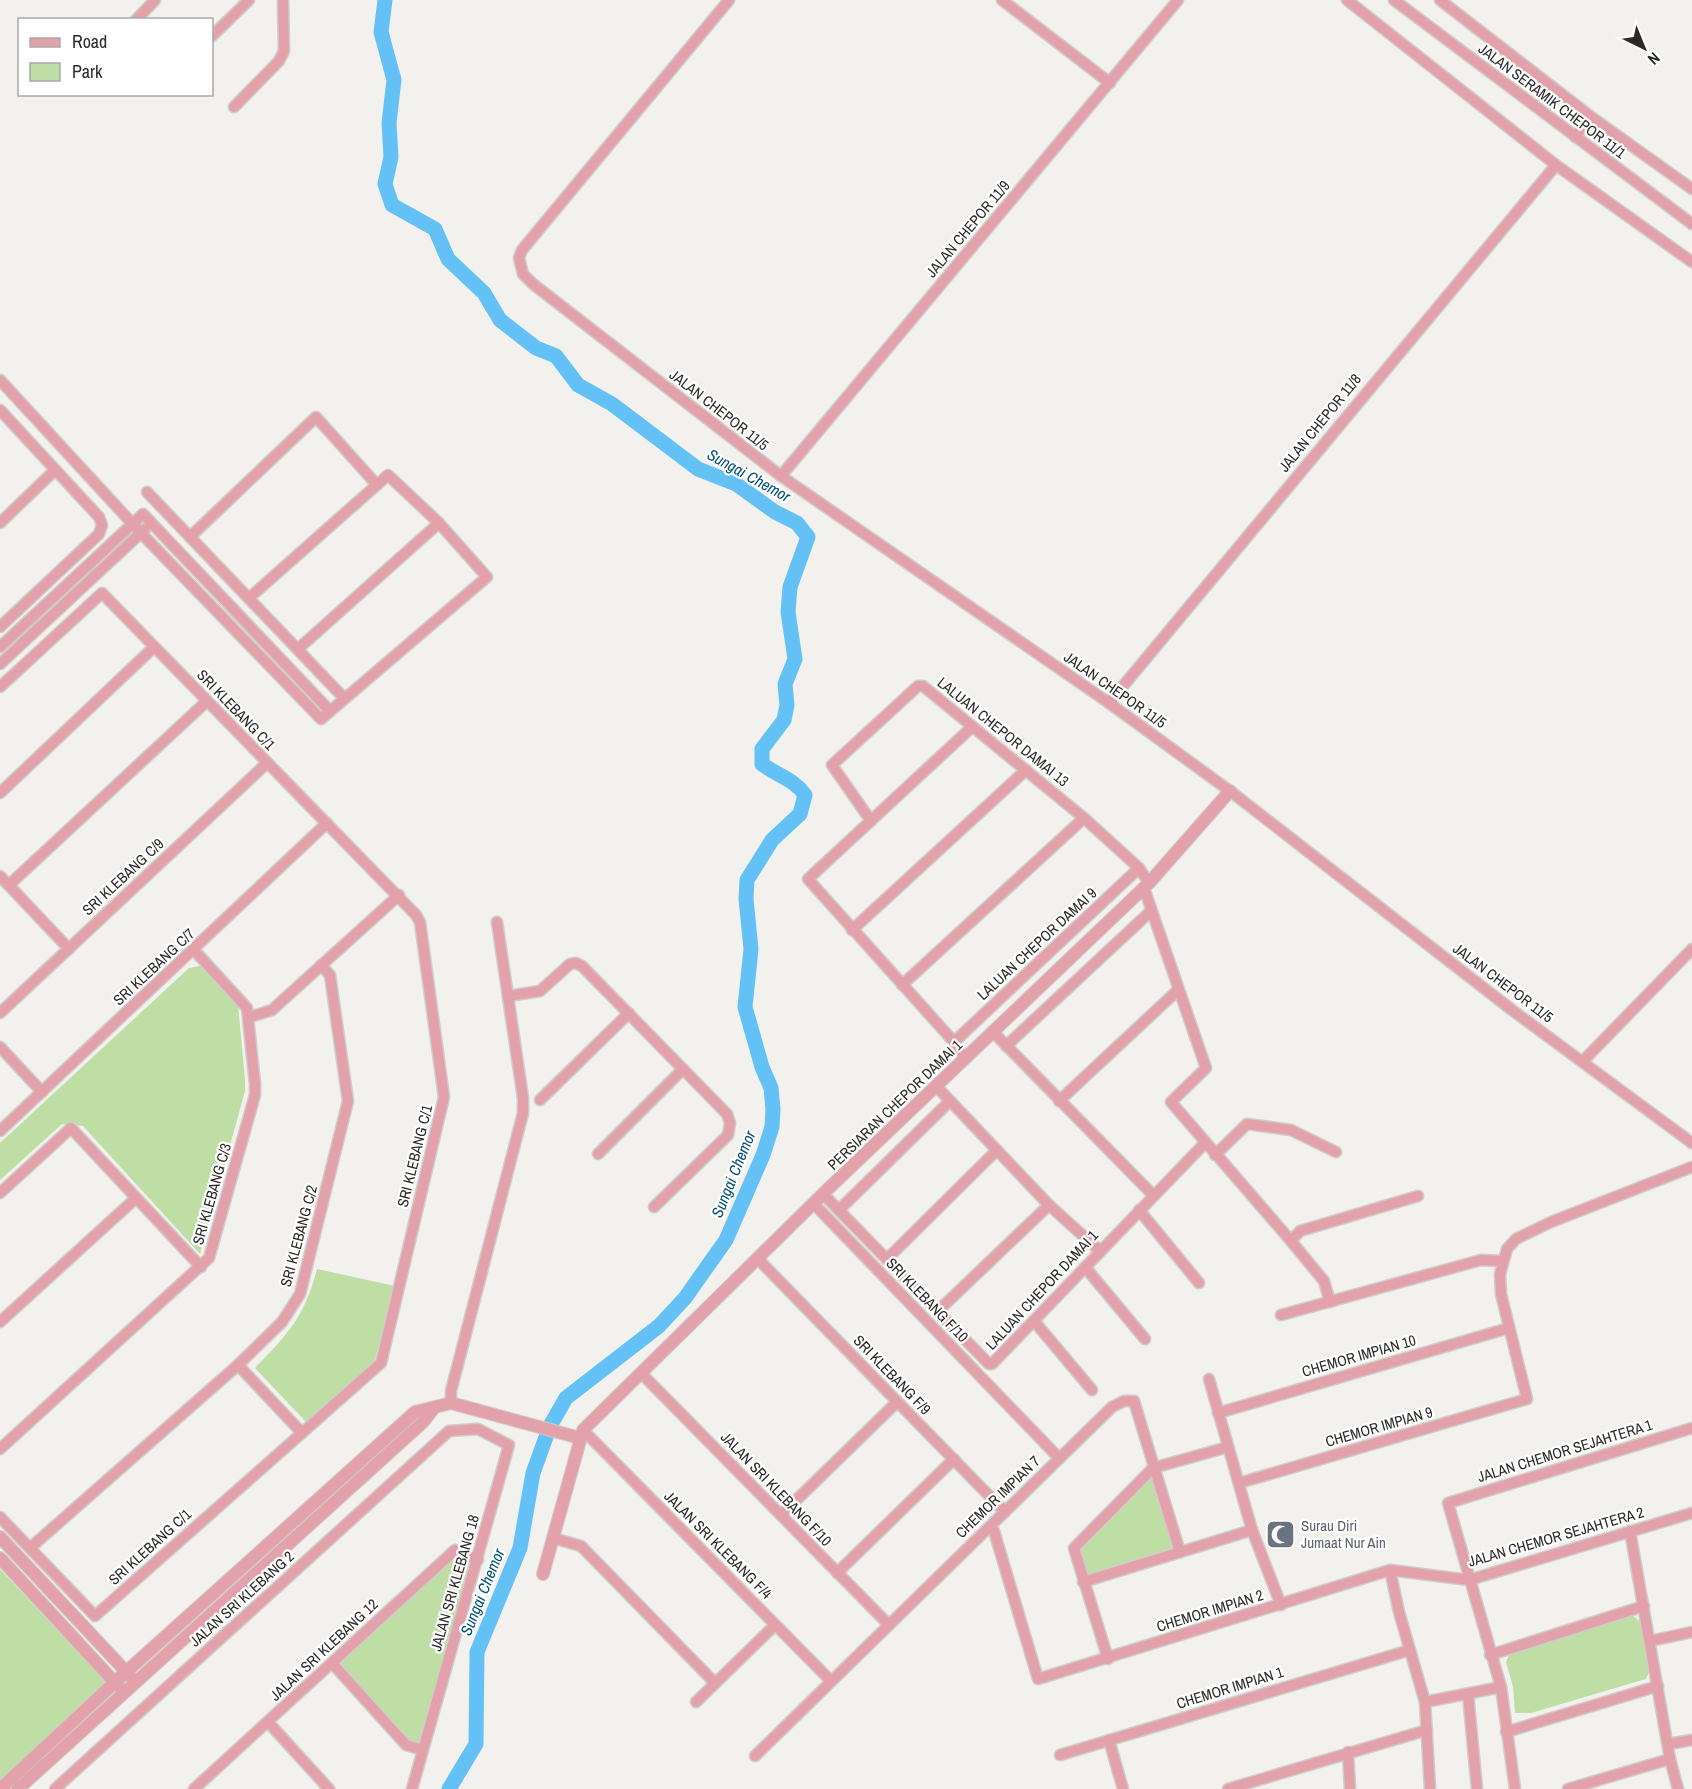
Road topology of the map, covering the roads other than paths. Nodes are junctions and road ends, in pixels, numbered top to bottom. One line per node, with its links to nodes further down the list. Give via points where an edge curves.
1 (155, 0): 10 (street)
2 (249, 0): 11 (street)
3 (283, 0): 13 (street, via 284,51)
4 (729, 0): 23 (street, JALAN CHEPOR 11/5, via 519,258 533,284)
5 (1002, 0): 12 (street)
6 (1178, 0): 12 (street, JALAN CHEPOR 11/9)
7 (1347, 0): 16 (street)
8 (1394, 0): 15 (street, JALAN SERAMIK CHEPOR 11/1)
9 (1440, 0): 14 (street)
10 (138, 18)
11 (213, 35)
12 (1110, 83): 23 (street, JALAN CHEPOR 11/9)
13 (234, 107)
14 (1590, 116): 15 (street); 17 (street)
15 (1575, 137): 18 (street, JALAN SERAMIK CHEPOR 11/1)
16 (1556, 165): 19 (street); 41 (street, JALAN CHEPOR 11/8)
17 (1692, 189)
18 (1692, 224)
19 (1692, 262)
20 (0, 380): 29 (street)
21 (1, 413): 22 (street)
22 (55, 470): 26 (street); 33 (street, via 99,517 99,534)
23 (781, 476): 41 (street, JALAN CHEPOR 11/5)
24 (377, 484): 28 (street, via 388,475); 31 (street, via 316,417); 32 (street)
25 (147, 492): 31 (street)
26 (0, 522)
27 (152, 523): 29 (street, via 143,514); 30 (street); 42 (street)
28 (439, 523): 36 (street); 39 (street, via 487,577)
29 (133, 524): 30 (street); 34 (street)
30 (141, 533): 37 (street); 42 (street, via 321,719)
31 (190, 537): 32 (street)
32 (249, 598): 36 (street)
33 (0, 627)
34 (0, 647)
35 (154, 647): 38 (street, SRI KLEBANG C/1, via 102,593); 40 (street, SRI KLEBANG C/1); 47 (street)
36 (298, 649): 39 (street)
37 (0, 663)
38 (0, 687)
39 (344, 698): 42 (street)
40 (207, 700): 44 (street, SRI KLEBANG C/1); 53 (street)
41 (1109, 703): 46 (street, JALAN CHEPOR 11/5)
42 (330, 711)
43 (972, 726): 45 (street, LALUAN CHEPOR DAMAI 13); 49 (street); 49 (street, LALUAN CHEPOR DAMAI 13, via 918,686 834,762 833,769)
44 (267, 763): 50 (street, SRI KLEBANG C/1); 59 (street, SRI KLEBANG C/9)
45 (1026, 770): 48 (street, LALUAN CHEPOR DAMAI 13); 58 (street)
46 (1230, 791): 54 (street, PERSIARAN CHEPOR DAMAI 1); 74 (street, JALAN CHEPOR 11/5)
47 (0, 793)
48 (1084, 818): 51 (street, LALUAN CHEPOR DAMAI 13); 63 (street)
49 (871, 821): 58 (street, via 808,879)
50 (327, 823): 55 (street, SRI KLEBANG C/1); 61 (street, SRI KLEBANG C/7)
51 (1139, 868): 54 (street, LALUAN CHEPOR DAMAI 13); 70 (street, LALUAN CHEPOR DAMAI 9)
52 (0, 876): 53 (street)
53 (9, 885): 59 (street)
54 (1147, 885): 56 (street); 69 (street, PERSIARAN CHEPOR DAMAI 1)
55 (399, 895): 62 (street); 123 (street, SRI KLEBANG C/1, via 420,922 444,1097 381,1363)
56 (1151, 911): 64 (street); 71 (street)
57 (497, 922): 65 (street)
58 (852, 930): 63 (street)
59 (69, 949): 66 (street, SRI KLEBANG C/9)
60 (1692, 949): 74 (street)
61 (194, 950): 68 (street, via 243,1003); 77 (street, SRI KLEBANG C/7)
62 (321, 965): 68 (street, via 272,1010); 114 (street, SRI KLEBANG C/2, via 330,975 348,1101 300,1294 282,1322)
63 (902, 985): 70 (street)
64 (1178, 990): 80 (street); 82 (street, via 1206,1068 1171,1102)
65 (508, 996): 67 (street, via 540,991 576,963); 118 (street, via 523,1113)
66 (0, 1013)
67 (629, 1013): 75 (street); 78 (street)
68 (250, 1017): 105 (street, SRI KLEBANG C/3, via 255,1095 209,1258)
69 (993, 1032): 71 (street); 73 (street, PERSIARAN CHEPOR DAMAI 1)
70 (954, 1042): 73 (street)
71 (1006, 1046): 80 (street)
72 (0, 1047): 77 (street)
73 (965, 1058): 76 (street, PERSIARAN CHEPOR DAMAI 1)
74 (1582, 1061): 83 (street, JALAN CHEPOR 11/5)
75 (683, 1069): 86 (street); 96 (street, via 727,1114 728,1135)
76 (936, 1086): 79 (street); 90 (street, PERSIARAN CHEPOR DAMAI 1)
77 (42, 1092): 81 (street, SRI KLEBANG C/7)
78 (540, 1100)
79 (950, 1101): 84 (street); 97 (street)
80 (1059, 1101): 91 (street)
81 (0, 1131)
82 (1205, 1143): 87 (street); 91 (street, LALUAN CHEPOR DAMAI 1)
83 (1692, 1143)
84 (997, 1150): 95 (street); 102 (street)
85 (1336, 1152): 87 (street, via 1291,1130 1247,1124)
86 (597, 1154)
87 (1215, 1155): 99 (street)
88 (1692, 1167): 103 (street, via 1515,1239)
89 (0, 1193): 93 (street, via 71,1128)
90 (824, 1195): 94 (street, PERSIARAN CHEPOR DAMAI 1); 97 (street, LALUAN CHEPOR DAMAI 1)
91 (1153, 1195): 98 (street, LALUAN CHEPOR DAMAI 1)
92 (1418, 1196): 99 (street, via 1300,1231)
93 (136, 1198): 105 (street); 111 (street)
94 (814, 1204): 101 (street, PERSIARAN CHEPOR DAMAI 1); 127 (street, SRI KLEBANG F/10)
95 (1049, 1205): 100 (street); 108 (street)
96 (654, 1207)
97 (838, 1210): 102 (street, LALUAN CHEPOR DAMAI 1)
98 (1139, 1210): 100 (street, LALUAN CHEPOR DAMAI 1); 106 (street)
99 (1291, 1241): 107 (street, via 1324,1281)
100 (1100, 1251): 104 (street, LALUAN CHEPOR DAMAI 1)
101 (758, 1258): 115 (street, PERSIARAN CHEPOR DAMAI 1); 119 (street, SRI KLEBANG F/9)
102 (887, 1259): 108 (street, LALUAN CHEPOR DAMAI 1)
103 (1503, 1261): 107 (street, via 1481,1260); 112 (street, via 1501,1294)
104 (1085, 1267): 110 (street, LALUAN CHEPOR DAMAI 1); 113 (street)
105 (201, 1268): 126 (street, SRI KLEBANG C/3)
106 (1199, 1283)
107 (1330, 1302): 109 (street)
108 (938, 1311): 110 (street, LALUAN CHEPOR DAMAI 1, via 989,1364)
109 (1281, 1315)
110 (1034, 1321): 117 (street)
111 (0, 1322)
112 (1509, 1328): 120 (street, CHEMOR IMPIAN 10); 130 (street, CHEMOR IMPIAN 9, via 1527,1399)
113 (1146, 1339)
114 (238, 1365): 123 (street); 140 (street, SRI KLEBANG C/2)
115 (641, 1373): 124 (street, PERSIARAN CHEPOR DAMAI 1); 133 (street, JALAN SRI KLEBANG F/10)
116 (1209, 1379): 120 (street)
117 (1092, 1390)
118 (451, 1403): 124 (street); 159 (street, via 434,1408 423,1422)
119 (896, 1403): 128 (street, SRI KLEBANG F/9); 133 (street)
120 (1218, 1413): 125 (street)
121 (1692, 1428): 147 (street, JALAN CHEMOR SEJAHTERA 1, via 1448,1503)
122 (449, 1431): 143 (street, JALAN SRI KLEBANG 18, via 478,1429 509,1445); 182 (street, JALAN SRI KLEBANG 2)
123 (302, 1433): 140 (street, SRI KLEBANG C/1, via 95,1616)
124 (582, 1434): 139 (street); 151 (street, JALAN SRI KLEBANG F/4)
125 (1228, 1447): 129 (street); 130 (street)
126 (0, 1449)
127 (1059, 1458): 129 (street, CHEMOR IMPIAN 7, via 1112,1407 1134,1401); 131 (street, CHEMOR IMPIAN 7)
128 (954, 1459): 131 (street, SRI KLEBANG F/9); 145 (street)
129 (1153, 1468): 141 (street); 148 (street, via 1074,1548)
130 (1239, 1484): 135 (street)
131 (1005, 1512): 152 (street, CHEMOR IMPIAN 7)
132 (1692, 1513): 137 (street, JALAN CHEMOR SEJAHTERA 2)
133 (781, 1515): 145 (street, JALAN SRI KLEBANG F/10)
134 (0, 1517): 140 (street)
135 (1252, 1530): 141 (street); 149 (street)
136 (994, 1531): 157 (street, CHEMOR IMPIAN 2, via 1038,1679)
137 (1630, 1531): 147 (street, JALAN CHEMOR SEJAHTERA 2); 150 (street)
138 (0, 1537): 159 (street)
139 (553, 1538): 146 (street); 161 (street, via 581,1546)
140 (30, 1548)
141 (1180, 1552): 148 (street)
142 (0, 1558): 163 (street)
143 (478, 1560): 158 (street, JALAN SRI KLEBANG 12, via 455,1550); 174 (street, JALAN SRI KLEBANG 18)
144 (1390, 1570): 147 (street, JALAN CHEMOR SEJAHTERA 2); 149 (street, CHEMOR IMPIAN 2); 155 (street)
145 (837, 1573): 152 (street, JALAN SRI KLEBANG F/10)
146 (543, 1574)
147 (1469, 1580): 156 (street)
148 (1083, 1582): 157 (street)
149 (1281, 1605): 157 (street, CHEMOR IMPIAN 2)
150 (1644, 1606): 154 (street); 156 (street)
151 (775, 1625): 160 (street, JALAN SRI KLEBANG F/4); 161 (street)
152 (889, 1625): 160 (street, CHEMOR IMPIAN 7)
153 (1692, 1632): 154 (street)
154 (1650, 1641): 162 (street)
155 (1410, 1650): 167 (street); 171 (street, CHEMOR IMPIAN 1)
156 (1490, 1655): 164 (street)
157 (1108, 1659)
158 (332, 1663): 168 (street, JALAN SRI KLEBANG 12); 174 (street, via 406,1745)
159 (130, 1676): 163 (street)
160 (831, 1682): 177 (street, CHEMOR IMPIAN 7)
161 (716, 1683): 166 (street)
162 (1658, 1686): 170 (street); 173 (street)
163 (119, 1687): 180 (street); 181 (street)
164 (1501, 1687): 165 (street); 170 (street)
165 (1468, 1694): 167 (street); 191 (street)
166 (696, 1702)
167 (1425, 1702): 169 (street)
168 (267, 1722): 179 (street, JALAN SRI KLEBANG 12); 185 (street)
169 (1427, 1730): 175 (street); 190 (street)
170 (1506, 1732): 192 (street)
171 (1109, 1740): 176 (street, CHEMOR IMPIAN 1); 187 (street)
172 (1692, 1740): 173 (street)
173 (1669, 1744): 178 (street)
174 (423, 1750): 186 (street, JALAN SRI KLEBANG 18)
175 (1347, 1752): 188 (street); 189 (street)
176 (1060, 1755)
177 (755, 1756)
178 (1670, 1759): 193 (street); 194 (street)
179 (205, 1780): 183 (street, JALAN SRI KLEBANG 12); 184 (street)
180 (0, 1789)
181 (18, 1789)
182 (55, 1789)
183 (194, 1789)
184 (213, 1789)
185 (329, 1789)
186 (412, 1789)
187 (1123, 1789)
188 (1228, 1789)
189 (1350, 1789)
190 (1430, 1789)
191 (1477, 1789)
192 (1515, 1789)
193 (1568, 1789)
194 (1678, 1789)

